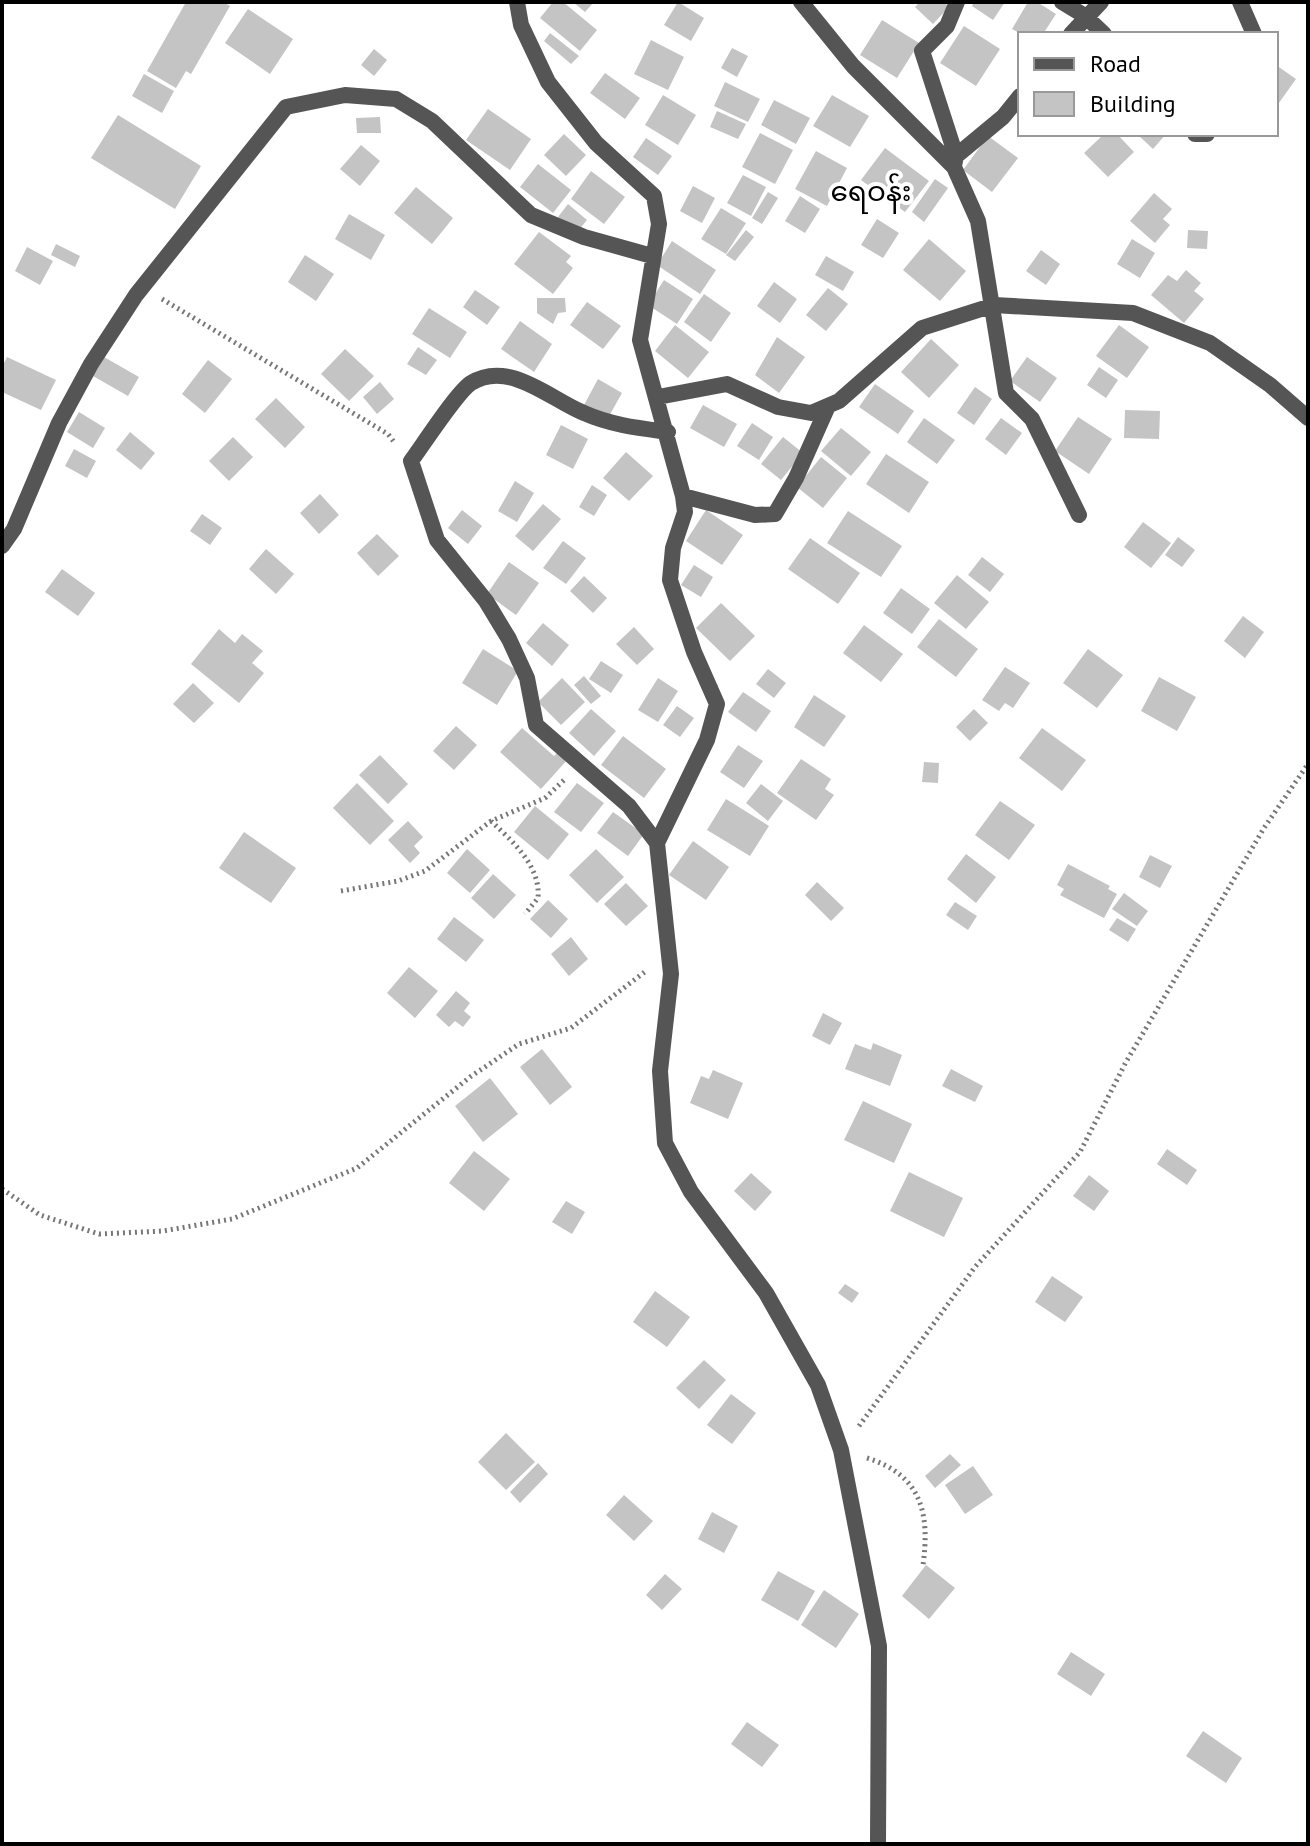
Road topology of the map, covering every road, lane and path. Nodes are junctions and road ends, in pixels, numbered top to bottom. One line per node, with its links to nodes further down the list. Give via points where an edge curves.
1 (517, 2): 13 (street, via 521,25 548,82 596,143 654,196 659,224)
2 (801, 2): 12 (street, via 853,66)
3 (957, 2): 12 (street, via 947,26 922,51)
4 (1062, 2): 7 (street)
5 (1101, 2): 7 (street)
6 (1240, 2): 10 (street)
7 (1085, 16): 8 (street); 9 (street)
8 (1073, 32)
9 (1102, 32)
10 (1253, 32)
11 (1018, 98): 12 (street)
12 (955, 162): 15 (street, via 978,221)
13 (652, 256): 14 (street, via 531,215 432,121 396,99 345,95 286,107); 16 (street, via 640,340)
14 (142, 287): 20 (path, via 388,434); 23 (street, via 59,423)
15 (994, 305): 17 (street, via 922,328); 18 (street, via 1133,313 1210,343); 22 (street, via 1006,393 1032,419)
16 (658, 397): 17 (street, via 727,384 778,407 811,413); 19 (street)
17 (828, 406): 21 (street, via 775,514 755,515)
18 (1308, 418)
19 (668, 432): 20 (street, via 620,426 581,412 541,388 497,375 470,383); 21 (street)
20 (411, 461): 24 (street, via 437,540 509,639 527,678 536,725)
21 (683, 496): 27 (street, via 685,512 670,580 717,704 707,740)
22 (1079, 515)
23 (2, 546)
24 (578, 764): 26 (path, via 545,798); 27 (street, via 629,806)
25 (1308, 764): 32 (path, via 1264,828 1126,1062 1080,1152 975,1267)
26 (491, 821): 28 (path, via 425,871); 29 (path, via 529,863 535,878 538,898)
27 (657, 843): 30 (street)
28 (341, 891)
29 (525, 914)
30 (669, 954): 31 (path, via 571,1028 519,1044 470,1077 357,1168 232,1219 163,1231 99,1234 40,1215); 32 (street, via 660,1071 665,1143 691,1192 766,1293 818,1385)
31 (2, 1189)
32 (841, 1450): 33 (path, via 884,1463 917,1491 928,1531); 34 (street, via 879,1646)
33 (923, 1565)
34 (878, 1844)

